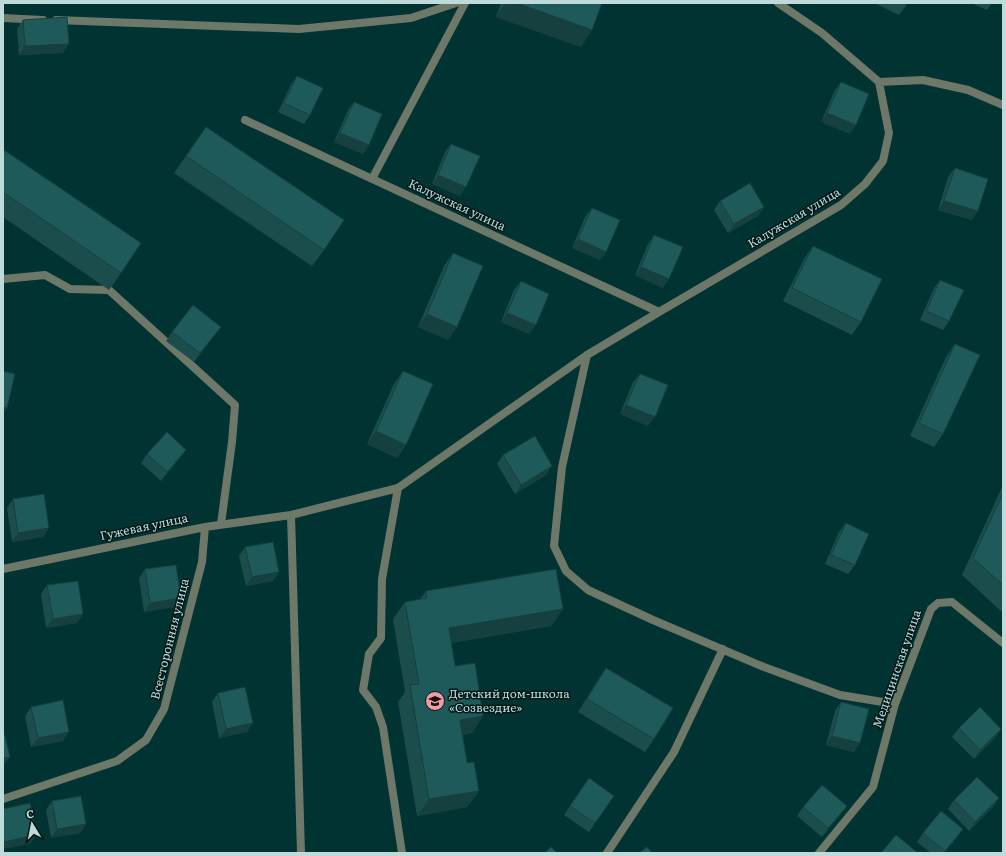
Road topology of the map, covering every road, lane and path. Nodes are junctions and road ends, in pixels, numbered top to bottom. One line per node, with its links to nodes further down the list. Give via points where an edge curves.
1 (456, 3): 4 (street, via 411,18 299,29)
2 (465, 3): 8 (street)
3 (778, 3): 5 (street, via 822,33)
4 (3, 18)
5 (879, 82): 6 (street, via 923,80 968,90); 10 (street, Калужская улица, via 889,133 883,161 865,184 841,205)
6 (1003, 105)
7 (245, 120): 8 (street, Калужская улица)
8 (372, 179): 10 (street, Калужская улица)
9 (3, 279): 14 (street, via 45,275 70,289 109,290 235,405)
10 (659, 312): 11 (street, Калужская улица)
11 (587, 355): 12 (street, Калужская улица); 18 (street, via 562,467 554,546 566,571 588,590)
12 (398, 488): 13 (street, Калужская улица); 22 (street, via 382,579 381,638 369,654 364,690 376,707 383,727)
13 (291, 515): 14 (street, Гужевая улица); 21 (street)
14 (221, 524): 15 (street, Гужевая улица)
15 (205, 527): 16 (street, Гужевая улица); 20 (street, Всесторонняя улица, via 202,562 164,709 146,740 117,761)
16 (3, 569)
17 (1003, 643): 19 (street, Медицинская улица, via 952,602 938,602 931,609)
18 (723, 649): 19 (street, via 840,695); 23 (street, via 674,752)
19 (895, 704): 24 (street, Медицинская улица, via 873,787)
20 (3, 799)
21 (301, 853)
22 (402, 853)
23 (606, 853)
24 (819, 853)

